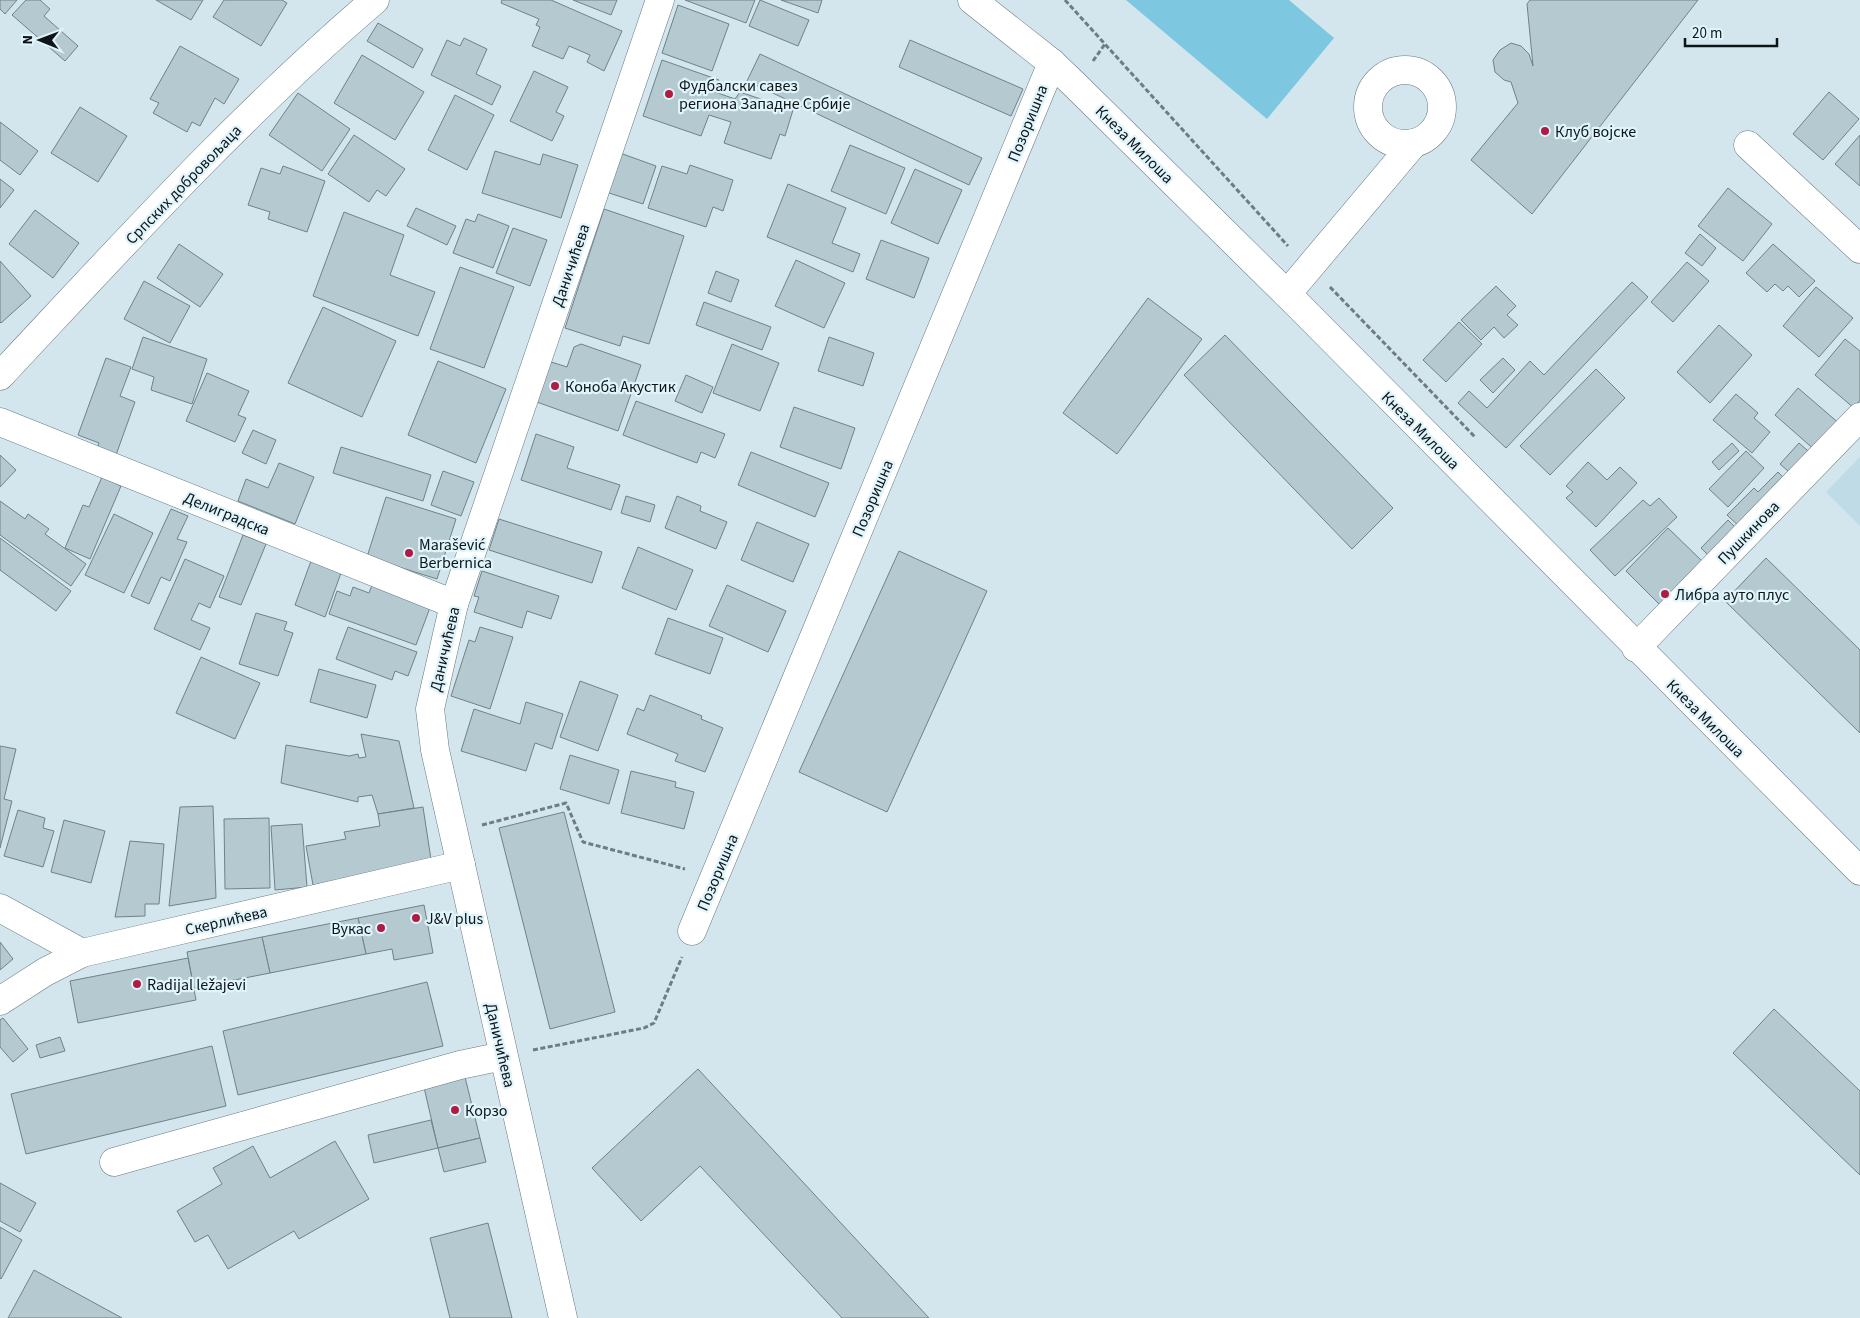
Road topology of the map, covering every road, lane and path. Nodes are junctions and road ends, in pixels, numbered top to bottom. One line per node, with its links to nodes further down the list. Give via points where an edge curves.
1 (375, 0): 11 (street, Српских добровољаца, via 268,96)
2 (660, 0): 14 (street, Даничићева)
3 (972, 0): 5 (street, Кнеза Милоша)
4 (1065, 0): 9 (path)
5 (1052, 64): 10 (street, Кнеза Милоша); 19 (street, Позоришна)
6 (1414, 143): 9 (street)
7 (1748, 145): 8 (street)
8 (1860, 249)
9 (1308, 269): 10 (street)
10 (1287, 294): 15 (street, Кнеза Милоша)
11 (0, 376)
12 (1860, 417): 15 (street, Пушкинова)
13 (0, 422): 14 (street, Делиградска)
14 (454, 604): 16 (street, Даничићева, via 430,709 435,750)
15 (1636, 648): 18 (street, Кнеза Милоша)
16 (453, 832): 17 (street, Даничићева); 19 (path, via 566,803 583,842)
17 (461, 865): 22 (street, Скерлићева); 24 (street, Даничићева)
18 (1860, 872)
19 (715, 877): 21 (street, Позоришна)
20 (0, 908): 22 (street)
21 (692, 931): 24 (path, via 654,1023 644,1028)
22 (82, 953): 23 (street, Скерлићева)
23 (0, 1000)
24 (503, 1056): 25 (street, via 460,1065); 26 (street, Даничићева)
25 (114, 1162)
26 (562, 1318)

